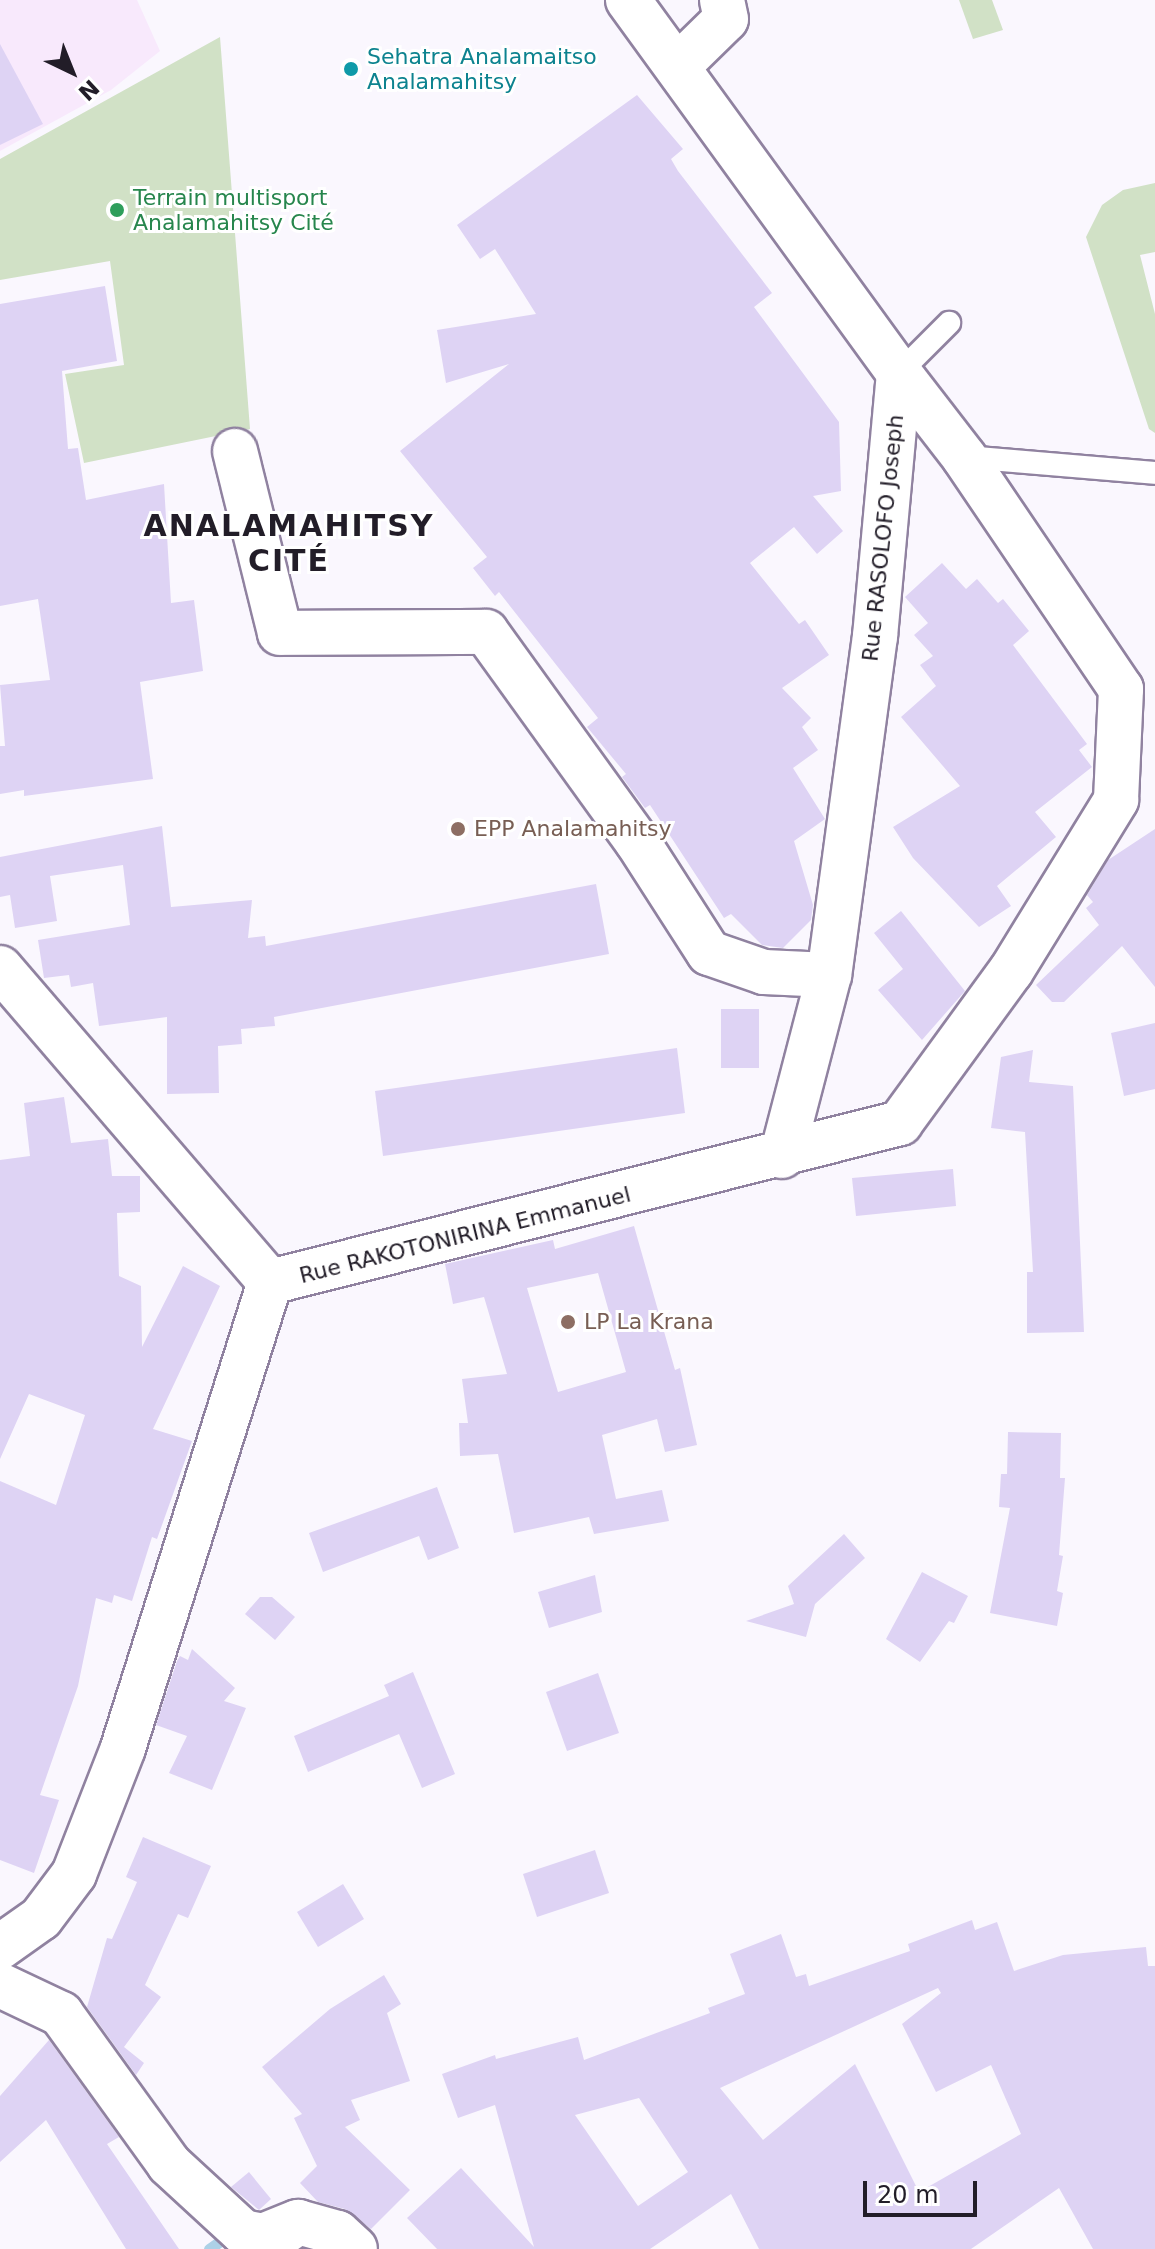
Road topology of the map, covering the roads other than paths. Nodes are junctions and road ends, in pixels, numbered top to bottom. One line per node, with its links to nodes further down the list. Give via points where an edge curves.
1 (628, 0): 3 (street)
2 (722, 0): 3 (street, via 726,19)
3 (680, 64): 5 (street)
4 (949, 323): 5 (lane)
5 (899, 373): 7 (street, Rue RAKOTONIRINA Emmanuel); 10 (street, Rue RASOLOFO Joseph, via 875,636)
6 (235, 451): 10 (street, via 280,633 486,632 637,841 709,953 764,972)
7 (964, 457): 8 (lane); 11 (street, Rue RAKOTONIRINA Emmanuel, via 1121,689 1116,800 1011,971 900,1123)
8 (1155, 473)
9 (0, 968): 12 (street, Rue RAKOTONIRINA Emmanuel)
10 (829, 975): 11 (street, Rue RASOLOFO Joseph)
11 (782, 1156): 12 (street, Rue RAKOTONIRINA Emmanuel)
12 (270, 1282): 13 (street, via 123,1748 74,1874 41,1918)
13 (0, 1947)
14 (0, 1985): 15 (street, via 61,2014 169,2164 243,2232 263,2236)
15 (298, 2222): 16 (street); 17 (street, via 338,2233)
16 (259, 2249)
17 (355, 2249)

